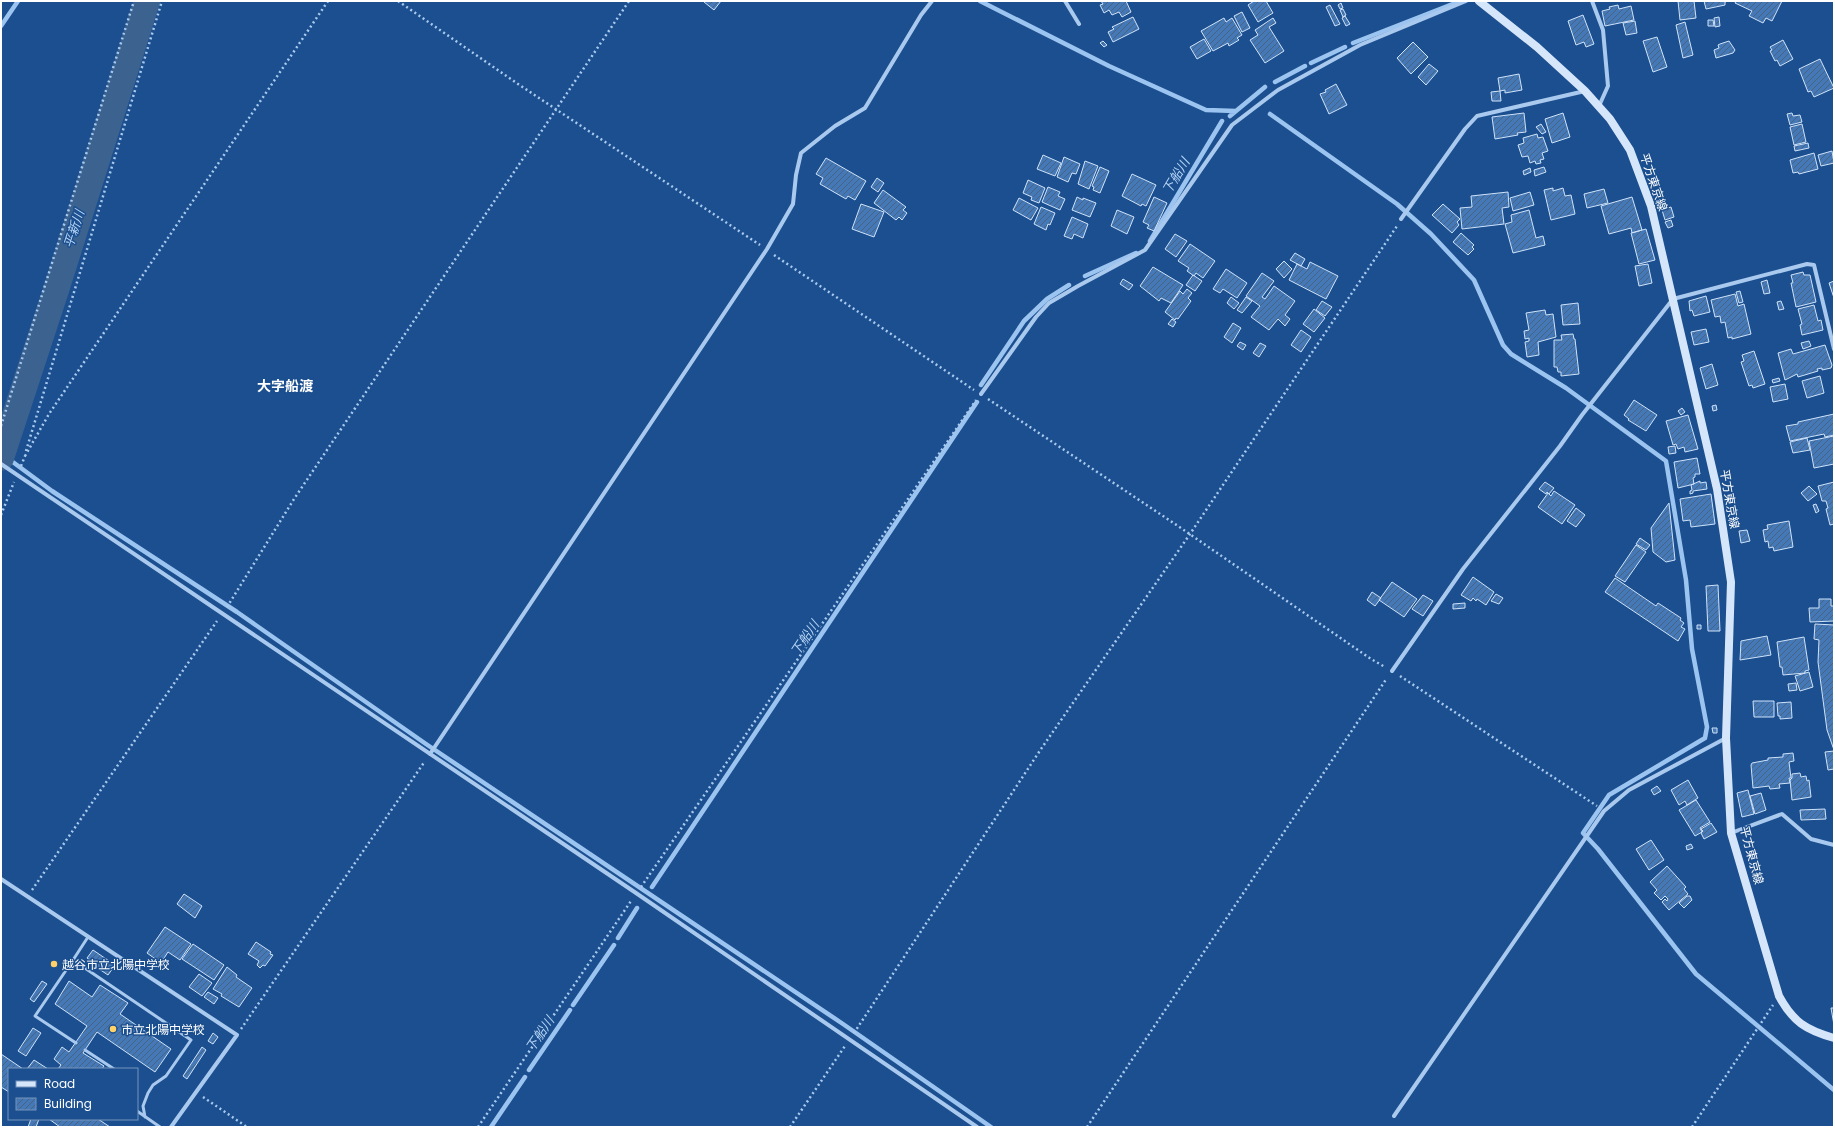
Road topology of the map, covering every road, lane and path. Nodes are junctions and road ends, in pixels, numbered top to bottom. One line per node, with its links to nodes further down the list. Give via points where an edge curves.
1 (134, 1): 19 (path)
2 (162, 1): 20 (path)
3 (328, 1): 20 (path)
4 (398, 1): 14 (path)
5 (629, 1): 14 (path)
6 (932, 1): 27 (street, via 865,108 835,126 801,153 793,204 767,249)
7 (1065, 1): 11 (street)
8 (1466, 1): 18 (street, via 1360,45 1278,90 1232,125 1145,250 1078,286 1036,316)
9 (1479, 1): 12 (main road, 平方東京線, via 1537,47)
10 (1592, 1): 13 (street, via 1603,30 1608,86)
11 (1079, 24)
12 (1585, 91): 13 (main road, 平方東京線); 15 (street, via 1477,116)
13 (1599, 107): 16 (main road, 平方東京線, via 1630,150 1651,206)
14 (556, 108): 24 (path, via 294,499)
15 (1401, 219): 39 (path, via 1190,534 1041,749)
16 (1673, 299): 17 (street, via 1808,264 1814,265); 25 (street, via 1463,568); 26 (main road, 平方東京線, via 1717,489 1731,582)
17 (1834, 349)
18 (981, 394): 32 (path)
19 (1, 426)
20 (24, 456): 22 (path)
21 (1, 464): 22 (street)
22 (17, 475): 23 (path); 24 (street)
23 (1, 515)
24 (222, 614): 27 (street); 33 (path)
25 (1392, 671): 28 (path); 53 (path)
26 (1726, 738): 28 (street, via 1629,790); 29 (main road, 平方東京線)
27 (430, 754): 32 (street); 37 (path)
28 (1604, 811): 45 (street)
29 (1731, 833): 30 (street, via 1782,814 1811,838); 36 (main road, 平方東京線)
30 (1834, 845)
31 (1, 879): 33 (street)
32 (636, 893): 39 (street); 50 (path)
33 (27, 896): 34 (street)
34 (88, 937): 35 (lane); 37 (street)
35 (73, 960): 40 (lane, via 35,1016); 46 (lane, via 191,1040 166,1076 153,1085 148,1093 143,1106)
36 (1779, 996): 38 (main road, 平方東京線, via 1800,1025); 54 (path)
37 (237, 1035): 43 (street)
38 (1834, 1038)
39 (850, 1039): 51 (path); 52 (street)
40 (76, 1043)
41 (85, 1050): 42 (lane)
42 (112, 1068)
43 (196, 1092): 48 (street); 49 (path)
44 (138, 1112): 46 (lane)
45 (1394, 1116)
46 (145, 1117): 47 (lane)
47 (160, 1127)
48 (171, 1127)
49 (247, 1127)
50 (478, 1127)
51 (790, 1127)
52 (977, 1127)
53 (1087, 1127)
54 (1692, 1127)

